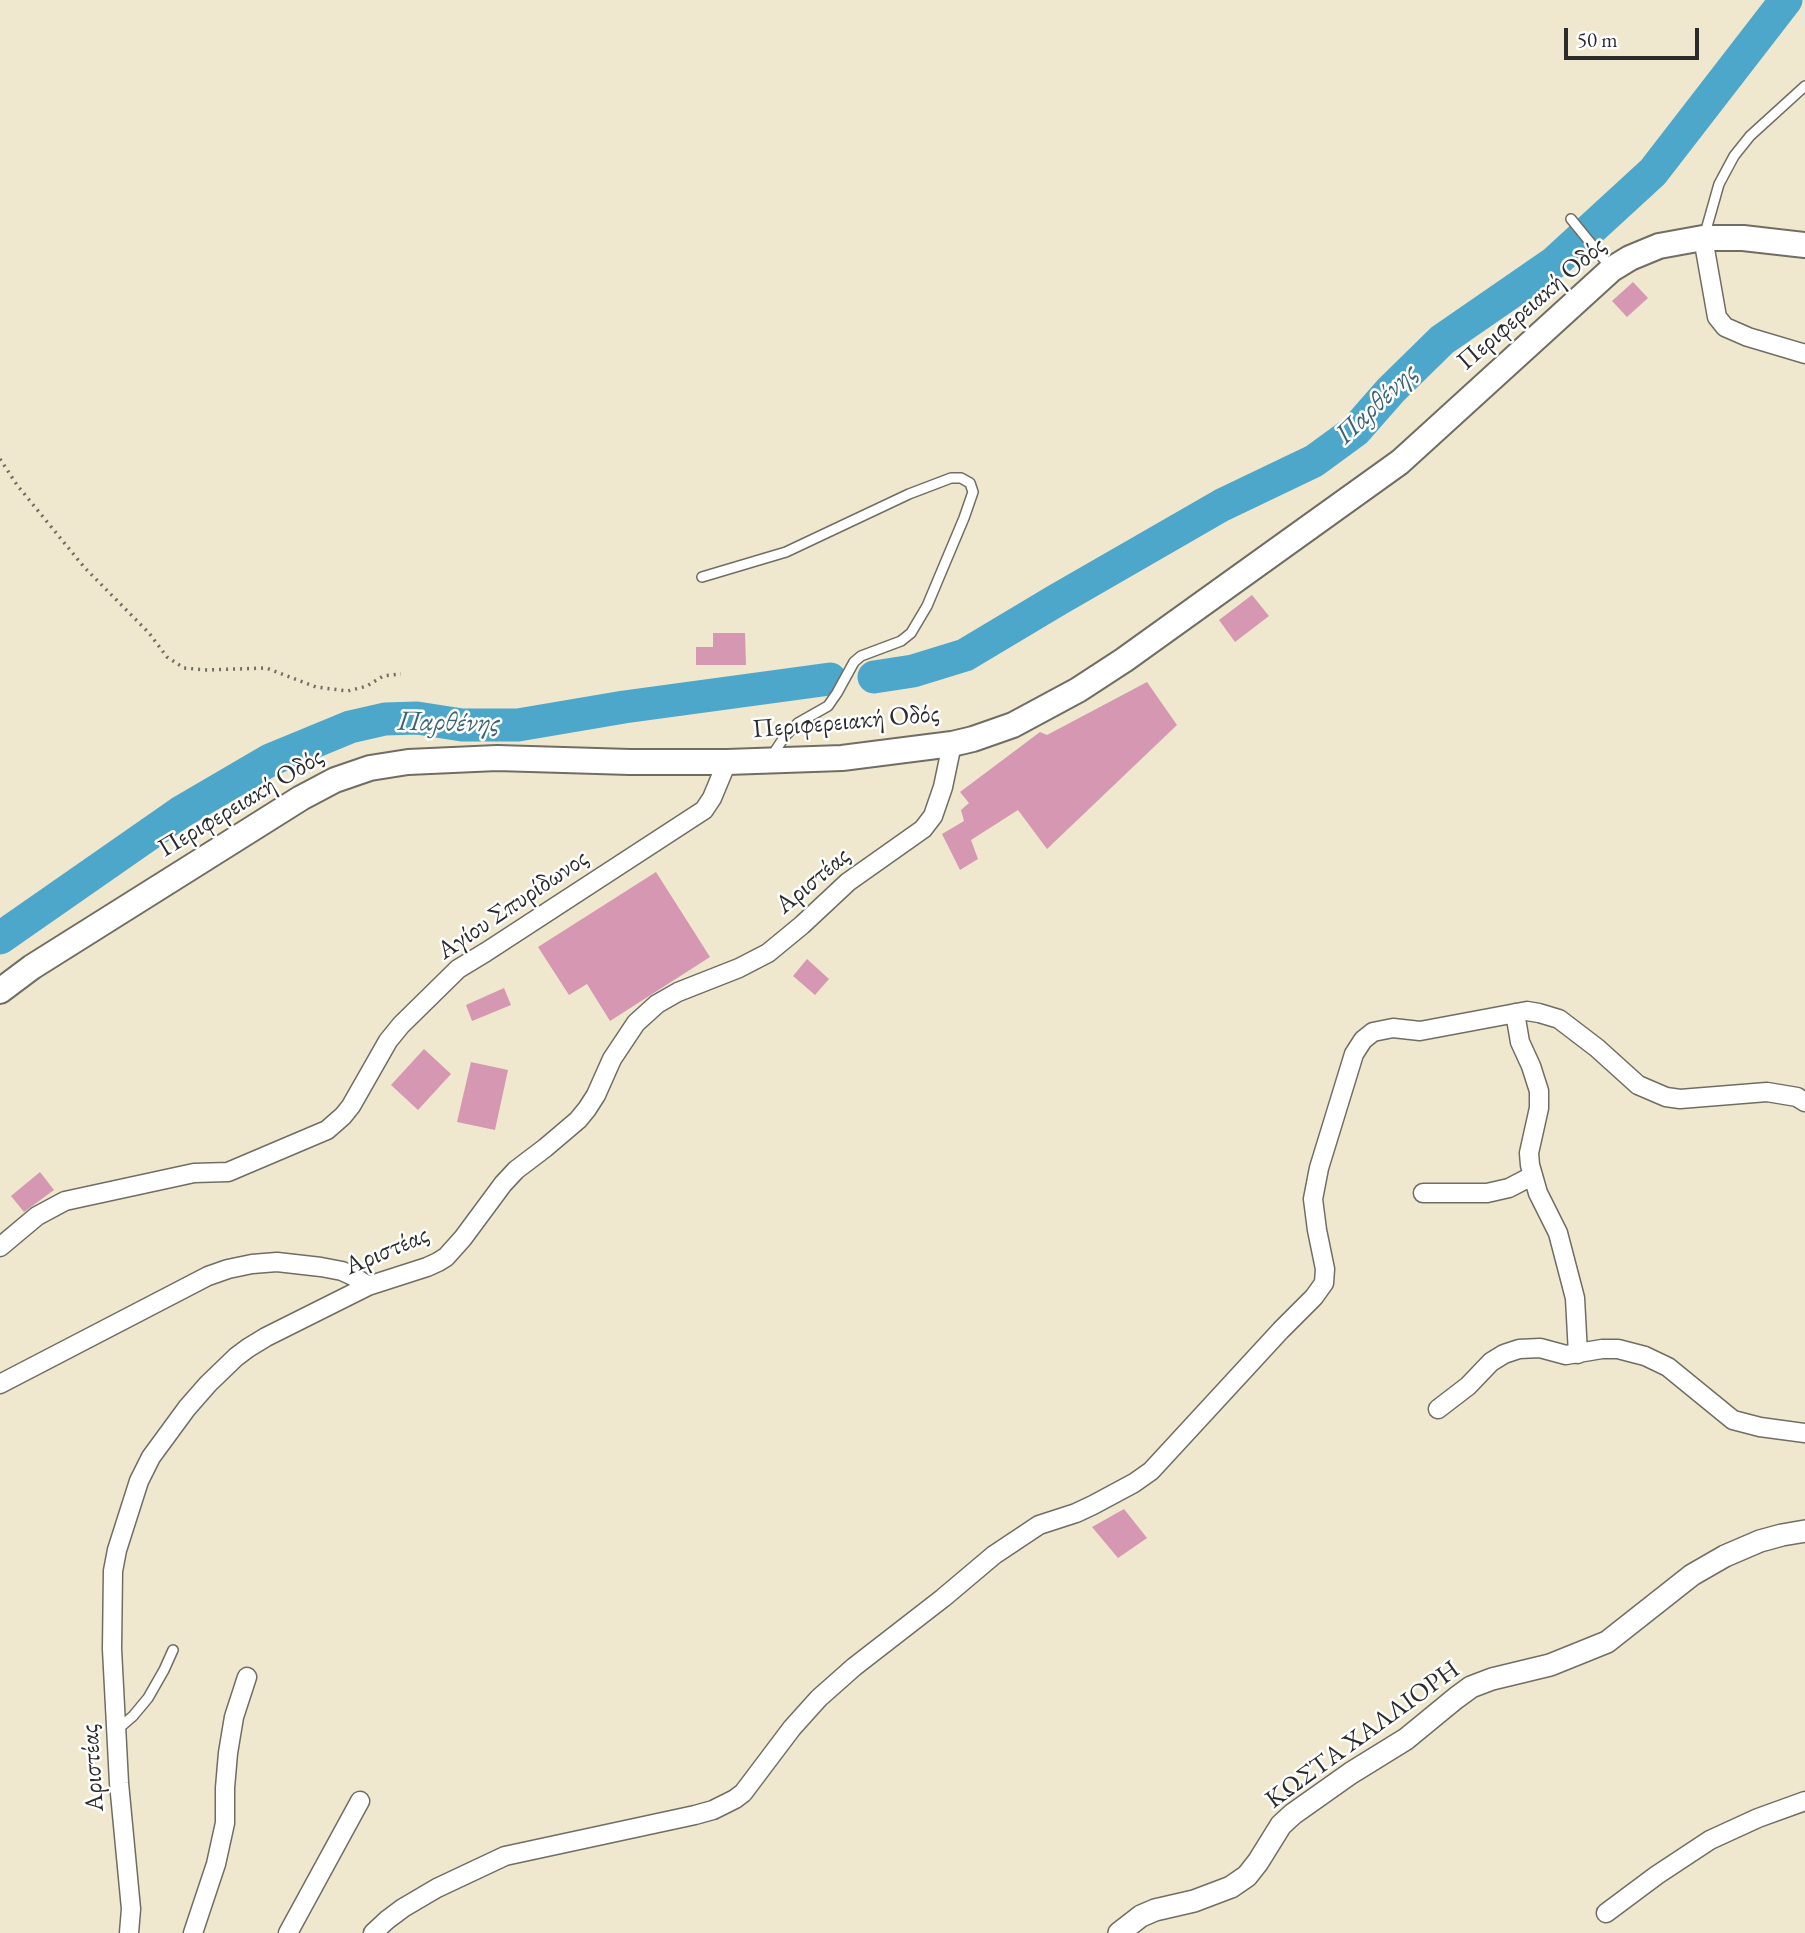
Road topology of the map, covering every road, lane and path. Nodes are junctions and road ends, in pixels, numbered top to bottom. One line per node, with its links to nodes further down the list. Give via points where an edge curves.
1 (1805, 86): 3 (lane, via 1734,156 1719,184)
2 (1571, 219): 5 (lane)
3 (1703, 238): 4 (main road, Περιφερειακή Οδός); 5 (main road, Περιφερειακή Οδός); 6 (street, via 1717,317 1725,327)
4 (1805, 245)
5 (1605, 260): 10 (main road, Περιφερειακή Οδός, via 1400,462 1078,690 1013,725)
6 (1805, 354)
7 (0, 459): 9 (path, via 85,567 167,657 184,668 267,668 316,687 348,691 383,676)
8 (702, 577): 11 (lane, via 786,552 951,478 970,483 973,492 964,518 911,634 853,662 828,706 798,723)
9 (401, 674)
10 (953, 744): 11 (main road, Περιφερειακή Οδός, via 842,758); 19 (street, Αριστέας, via 933,816 923,829 848,882 768,953 657,1004 623,1039 587,1110 516,1170 453,1250 438,1262)
11 (770, 759): 12 (main road, Περιφερειακή Οδός)
12 (727, 762): 13 (main road, Περιφερειακή Οδός, via 497,758 408,762 352,773 291,803); 18 (street, Αγίου Σπυρίδωνος, via 704,810 458,969 394,1033 351,1106 327,1130 229,1172 194,1173 65,1201 37,1216)
13 (0, 990)
14 (1515, 1013): 15 (street, via 1527,1011 1559,1019 1638,1084 1666,1097 1767,1092); 16 (street, via 1520,1042 1539,1091 1529,1153); 34 (street, via 1420,1031 1384,1028 1358,1046 1325,1142 1313,1199 1324,1283 1143,1478 1076,1513 1039,1525 994,1555 819,1698 735,1799 695,1815 505,1856 437,1888)
15 (1805, 1102)
16 (1532, 1176): 17 (street, via 1488,1193); 20 (street, via 1558,1233 1575,1298)
17 (1423, 1193)
18 (0, 1247)
19 (368, 1286): 21 (street, via 342,1271 288,1263 228,1269); 27 (street, Αριστέας, via 236,1357 199,1394 151,1457 139,1482 113,1572)
20 (1578, 1354): 22 (street, via 1530,1347 1504,1354); 23 (street, via 1609,1348 1633,1352 1668,1367 1733,1420)
21 (0, 1384)
22 (1438, 1409)
23 (1805, 1433)
24 (1805, 1531): 35 (street, ΚΩΣΤΑ ΧΑΛΛΙΟΡΗ, via 1760,1541 1725,1556 1692,1575 1607,1642 1550,1665 1471,1687 1406,1740 1293,1814 1247,1876 1194,1901 1148,1913)
25 (173, 1650): 27 (lane, via 148,1698)
26 (247, 1676): 32 (street, via 228,1753 225,1823)
27 (116, 1731): 31 (street, Αριστέας, via 131,1909)
28 (360, 1801): 33 (street)
29 (1805, 1801): 30 (street, via 1710,1840)
30 (1606, 1913)
31 (129, 1933)
32 (193, 1933)
33 (288, 1933)
34 (373, 1933)
35 (1119, 1933)

